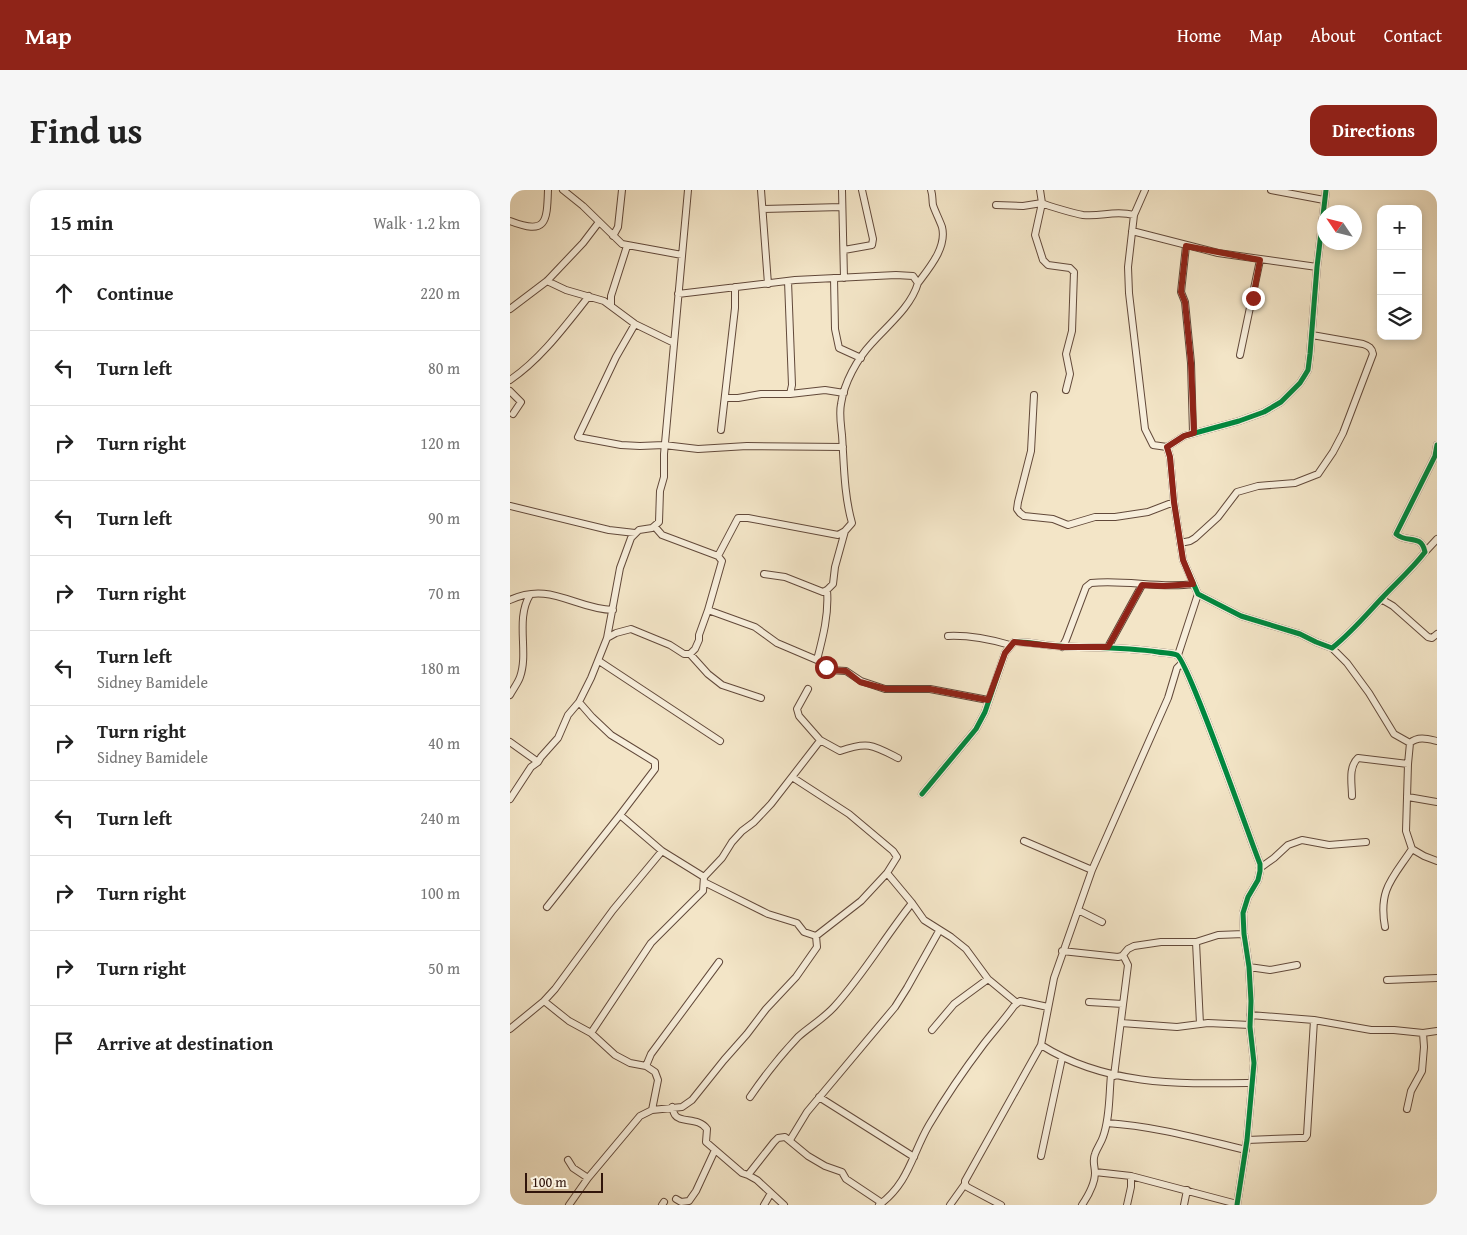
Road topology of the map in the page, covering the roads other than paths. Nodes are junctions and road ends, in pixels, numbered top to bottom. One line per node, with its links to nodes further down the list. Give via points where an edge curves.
1 (548, 190): 19 (street, via 548,212 544,223 532,227)
2 (564, 190): 20 (street)
3 (622, 190): 22 (street, via 618,226)
4 (688, 190): 26 (street)
5 (761, 190): 17 (street)
6 (842, 190): 16 (street)
7 (862, 190): 25 (street, via 872,245)
8 (931, 190): 31 (street, via 943,238 937,253)
9 (1040, 190): 14 (street)
10 (1145, 190): 18 (street)
11 (1271, 190): 13 (street)
12 (1326, 190): 13 (street)
13 (1324, 200): 28 (street)
14 (1042, 203): 15 (street); 18 (street, via 1081,215 1123,213); 48 (street, via 1035,235 1043,260 1074,272 1072,331 1066,354 1070,374)
15 (996, 205)
16 (842, 206): 17 (street); 25 (street)
17 (763, 209): 34 (street)
18 (1134, 216): 21 (street)
19 (510, 222)
20 (599, 222): 22 (street); 32 (street)
21 (1132, 231): 24 (street); 60 (street, via 1129,293 1143,421 1153,445)
22 (613, 234): 23 (street)
23 (627, 246): 26 (street); 38 (street)
24 (1186, 246): 27 (street); 56 (street, via 1181,292 1185,302 1191,363)
25 (844, 250): 30 (street)
26 (682, 255): 36 (street)
27 (1260, 260): 28 (street); 45 (street)
28 (1316, 267): 43 (street)
29 (834, 278): 30 (street); 33 (street); 46 (street, via 835,329 839,348)
30 (844, 278): 31 (street, via 896,275)
31 (918, 279): 46 (street, via 905,308)
32 (546, 281): 37 (street); 41 (street)
33 (788, 281): 34 (street); 51 (street)
34 (768, 284): 35 (street)
35 (735, 287): 36 (street); 53 (street)
36 (678, 294): 44 (street)
37 (589, 296): 39 (street); 47 (street, via 540,354)
38 (611, 296): 39 (street); 40 (street)
39 (604, 301): 40 (street)
40 (611, 306): 42 (street)
41 (510, 308)
42 (635, 324): 44 (street); 58 (street, via 578,437 621,445)
43 (1312, 335): 56 (street, via 1308,370 1281,402 1257,415); 67 (street, via 1363,344 1373,350 1343,434 1323,468 1295,483 1258,486 1236,492 1218,517 1195,538)
44 (674, 343): 58 (street)
45 (1240, 355)
46 (861, 358): 50 (street)
47 (510, 380)
48 (1066, 390)
49 (510, 391): 54 (street, via 522,402)
50 (844, 393): 51 (street, via 825,390); 59 (street, via 840,410)
51 (790, 394): 53 (street)
52 (1034, 395): 61 (street, via 1032,451 1018,502 1020,513 1068,525 1095,517 1148,512)
53 (725, 398): 55 (street)
54 (513, 414)
55 (721, 430)
56 (1194, 433): 60 (street)
57 (1437, 445): 68 (street, via 1435,456 1396,534 1421,542)
58 (664, 446): 59 (street, via 698,449); 63 (street, via 664,477)
59 (843, 447): 64 (street, via 852,523)
60 (1167, 447): 61 (street)
61 (1174, 502): 67 (street)
62 (510, 506): 65 (street, via 608,530)
63 (655, 527): 65 (street); 69 (street, via 667,537)
64 (845, 531): 69 (street, via 838,535 740,518); 73 (street, via 833,584)
65 (635, 533): 78 (street, via 620,568)
66 (1437, 539): 68 (street)
67 (1180, 543): 71 (street)
68 (1425, 552): 76 (street)
69 (718, 556): 79 (street, via 722,564)
70 (764, 574): 73 (street, via 785,577 823,592)
71 (1193, 584): 72 (street); 74 (street)
72 (1142, 585): 85 (street, via 1098,582 1088,585); 87 (street)
73 (827, 590): 91 (street, via 828,606)
74 (1198, 594): 88 (street, via 1241,616 1300,634); 90 (street)
75 (530, 595): 77 (street); 78 (street, via 536,592 549,594); 95 (street, via 523,618 520,678)
76 (1380, 599): 82 (street, via 1393,606 1428,637); 88 (street)
77 (510, 600)
78 (613, 610): 80 (street)
79 (708, 610): 89 (street, via 699,640); 91 (street, via 755,627 777,643)
80 (609, 629): 81 (street); 84 (street)
81 (616, 633): 84 (street); 89 (street, via 631,628)
82 (1437, 634)
83 (948, 636): 86 (street, via 987,638)
84 (608, 638): 92 (street)
85 (1068, 644): 86 (street, via 1062,647 1014,642); 87 (street)
86 (1010, 645): 97 (street)
87 (1108, 647): 90 (street)
88 (1332, 648): 103 (street, via 1369,693 1394,734)
89 (690, 654): 96 (street, via 722,685)
90 (1178, 655): 93 (street)
91 (817, 660): 97 (street, via 829,670 846,671 860,682 886,689 930,689)
92 (599, 661): 98 (street); 100 (street)
93 (1182, 663): 119 (street); 120 (street, via 1177,668 1168,698)
94 (808, 688): 99 (street, via 797,709 799,716)
95 (510, 695)
96 (761, 698)
97 (988, 700): 108 (street, via 973,733)
98 (579, 702): 105 (street, via 568,715 555,743); 113 (street, via 611,735 655,762 655,769)
99 (820, 740): 104 (street, via 840,751 862,744 875,746); 107 (street)
100 (720, 741)
101 (1437, 741): 103 (street, via 1423,738)
102 (510, 742): 105 (street)
103 (1410, 743): 106 (street)
104 (898, 758)
105 (538, 762): 111 (street, via 531,767)
106 (1408, 764): 109 (street, via 1358,758 1352,767); 110 (street)
107 (792, 777): 121 (street, via 849,814 894,850 897,856); 122 (street, via 754,822 732,842)
108 (922, 794)
109 (1352, 796)
110 (1408, 796): 112 (street); 116 (street, via 1406,831)
111 (510, 799)
112 (1437, 802)
113 (620, 815): 117 (street); 124 (street)
114 (1024, 841): 120 (street)
115 (1366, 842): 119 (street, via 1328,845 1302,840 1288,845)
116 (1412, 848): 118 (street); 127 (street, via 1384,894)
117 (662, 851): 122 (street); 140 (street)
118 (1437, 861)
119 (1260, 868): 129 (street, via 1258,880 1244,907)
120 (1092, 870): 125 (street)
121 (887, 873): 123 (street); 130 (street, via 861,901)
122 (704, 879): 130 (street, via 768,914 798,923 804,932); 153 (street, via 703,891 651,943)
123 (912, 903): 128 (street, via 924,920); 160 (street, via 832,1009 799,1036 768,1069)
124 (547, 907)
125 (1078, 910): 126 (street); 132 (street)
126 (1102, 922)
127 (1385, 927)
128 (939, 931): 138 (street, via 966,949); 161 (street, via 894,1007)
129 (1244, 934): 131 (street, via 1218,935); 136 (street)
130 (816, 936): 162 (street, via 817,946 796,977 699,1093 682,1107)
131 (1196, 942): 133 (street, via 1134,946); 148 (street)
132 (1062, 951): 133 (street); 144 (street)
133 (1123, 955): 143 (street, via 1128,965)
134 (719, 962): 157 (street, via 651,1054)
135 (1296, 965): 136 (street, via 1270,970)
136 (1249, 967): 145 (street)
137 (1437, 978): 139 (street)
138 (988, 979): 142 (street); 151 (street, via 954,1004)
139 (1387, 980)
140 (544, 1001): 150 (street); 153 (street, via 569,1021)
141 (1088, 1002): 143 (street)
142 (1017, 1003): 144 (street); 171 (street, via 976,1055 930,1124)
143 (1123, 1004): 147 (street)
144 (1048, 1007): 155 (street)
145 (1250, 1015): 146 (street); 149 (street)
146 (1314, 1020): 154 (street, via 1371,1030); 167 (street, via 1305,1138)
147 (1121, 1023): 148 (street, via 1177,1027); 158 (street)
148 (1200, 1024): 149 (street)
149 (1250, 1025): 159 (street, via 1254,1063)
150 (510, 1029)
151 (932, 1030)
152 (1437, 1031): 154 (street)
153 (592, 1033): 157 (street, via 615,1055 630,1063)
154 (1423, 1033): 163 (street, via 1422,1071 1411,1091)
155 (1041, 1045): 156 (street); 177 (street)
156 (1062, 1058): 158 (street); 170 (street)
157 (646, 1066): 164 (street, via 655,1072 658,1080)
158 (1113, 1076): 159 (street, via 1161,1083); 165 (street)
159 (1252, 1083): 167 (street)
160 (750, 1097)
161 (818, 1097): 166 (street); 171 (street)
162 (672, 1107): 164 (street); 168 (street, via 674,1115 679,1118 703,1124 707,1129 706,1142)
163 (1407, 1108)
164 (652, 1110): 176 (street, via 640,1116)
165 (1107, 1123): 169 (street, via 1171,1132); 173 (street, via 1094,1155)
166 (790, 1140): 174 (street, via 778,1138); 181 (street, via 808,1156 842,1172 846,1179)
167 (1247, 1140): 169 (street)
168 (715, 1150): 174 (street, via 734,1168); 180 (street, via 689,1201)
169 (1246, 1150): 182 (street)
170 (1041, 1156)
171 (914, 1157): 181 (street, via 905,1177)
172 (568, 1160): 176 (street, via 573,1168)
173 (1095, 1172): 175 (street); 188 (street)
174 (748, 1175): 179 (street)
175 (1131, 1176): 178 (street); 189 (street)
176 (588, 1178): 183 (street)
177 (965, 1184): 186 (street); 187 (street)
178 (1186, 1190): 182 (street); 190 (street)
179 (771, 1194): 184 (street); 185 (street)
180 (676, 1199)
181 (881, 1204)
182 (1237, 1204)
183 (569, 1205)
184 (764, 1205)
185 (784, 1205)
186 (950, 1205)
187 (1001, 1205)
188 (1082, 1205)
189 (1127, 1205)
190 (1184, 1205)

